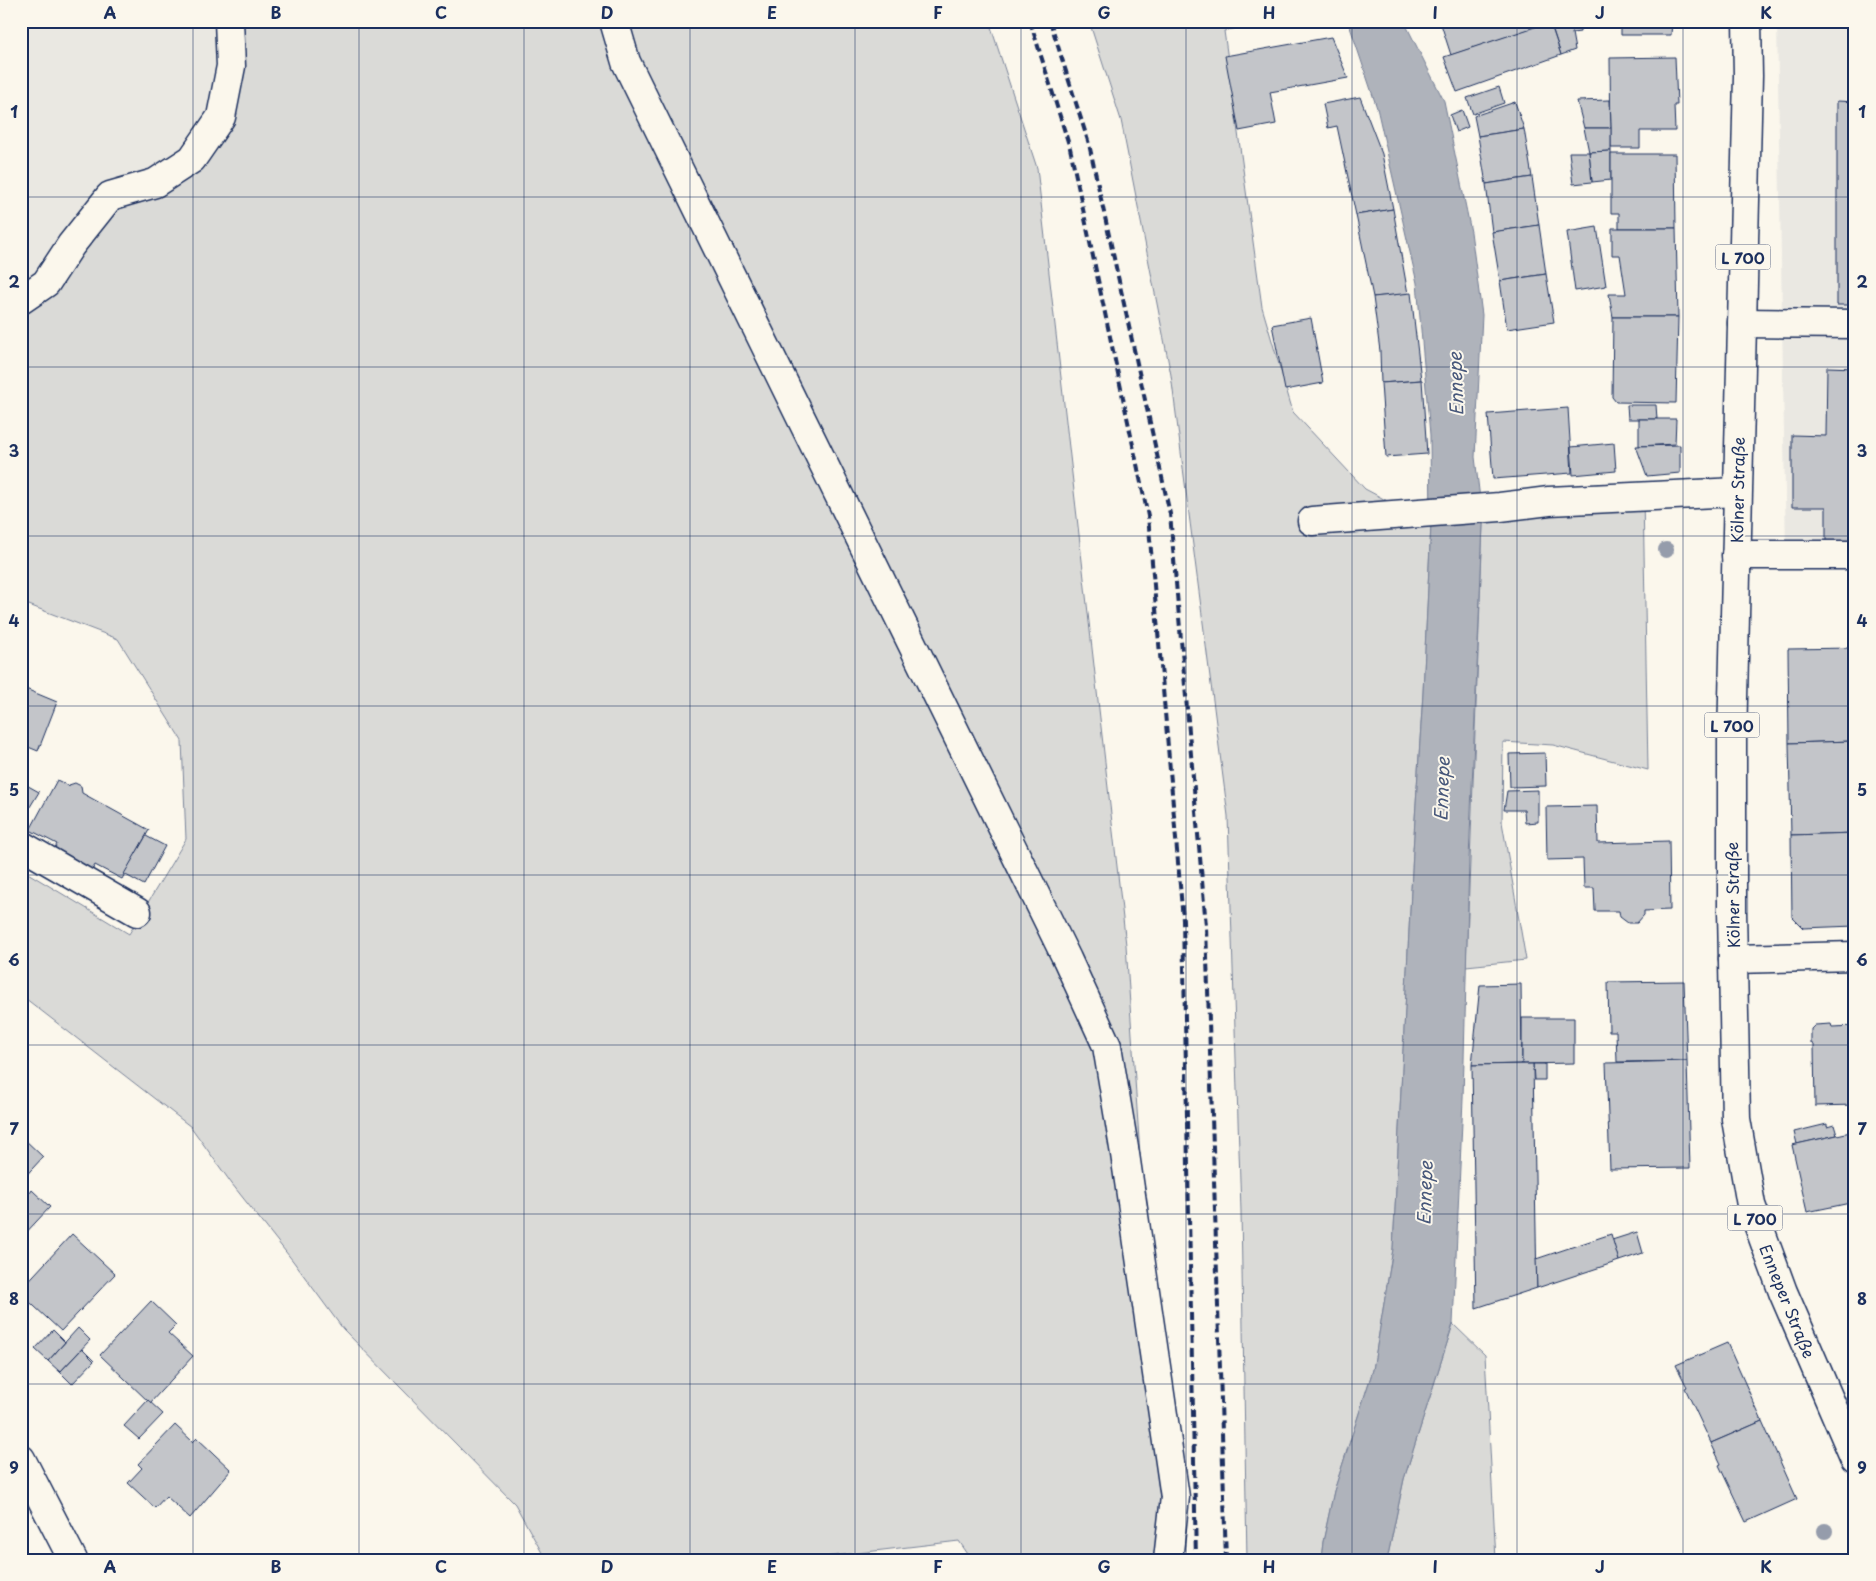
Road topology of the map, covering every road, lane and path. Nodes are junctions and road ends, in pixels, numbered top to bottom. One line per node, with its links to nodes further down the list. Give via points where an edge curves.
1 (229, 21): 4 (main road, via 231,66 221,117 192,159 155,182 110,196 46,284)
2 (614, 21): 18 (main road, via 626,62 1068,959 1107,1046 1174,1497)
3 (1747, 21): 5 (main road, Kölner Straße / L 700)
4 (21, 300)
5 (1742, 323): 6 (main road); 7 (main road, Kölner Straße / L 700)
6 (1855, 324)
7 (1737, 492): 8 (main road, via 1549,500 1500,507); 9 (main road, Kölner Straße / L 700)
8 (1312, 521)
9 (1736, 555): 10 (main road); 14 (main road, Kölner Straße / L 700, via 1732,740)
10 (1855, 555)
11 (21, 845): 12 (main road)
12 (137, 912)
13 (1855, 956): 14 (main road)
14 (1734, 959): 16 (main road, Enneper Straße / L 700, via 1736,1119 1751,1205 1783,1292)
15 (21, 1459): 17 (main road)
16 (1855, 1459)
17 (73, 1560)
18 (1168, 1560)

